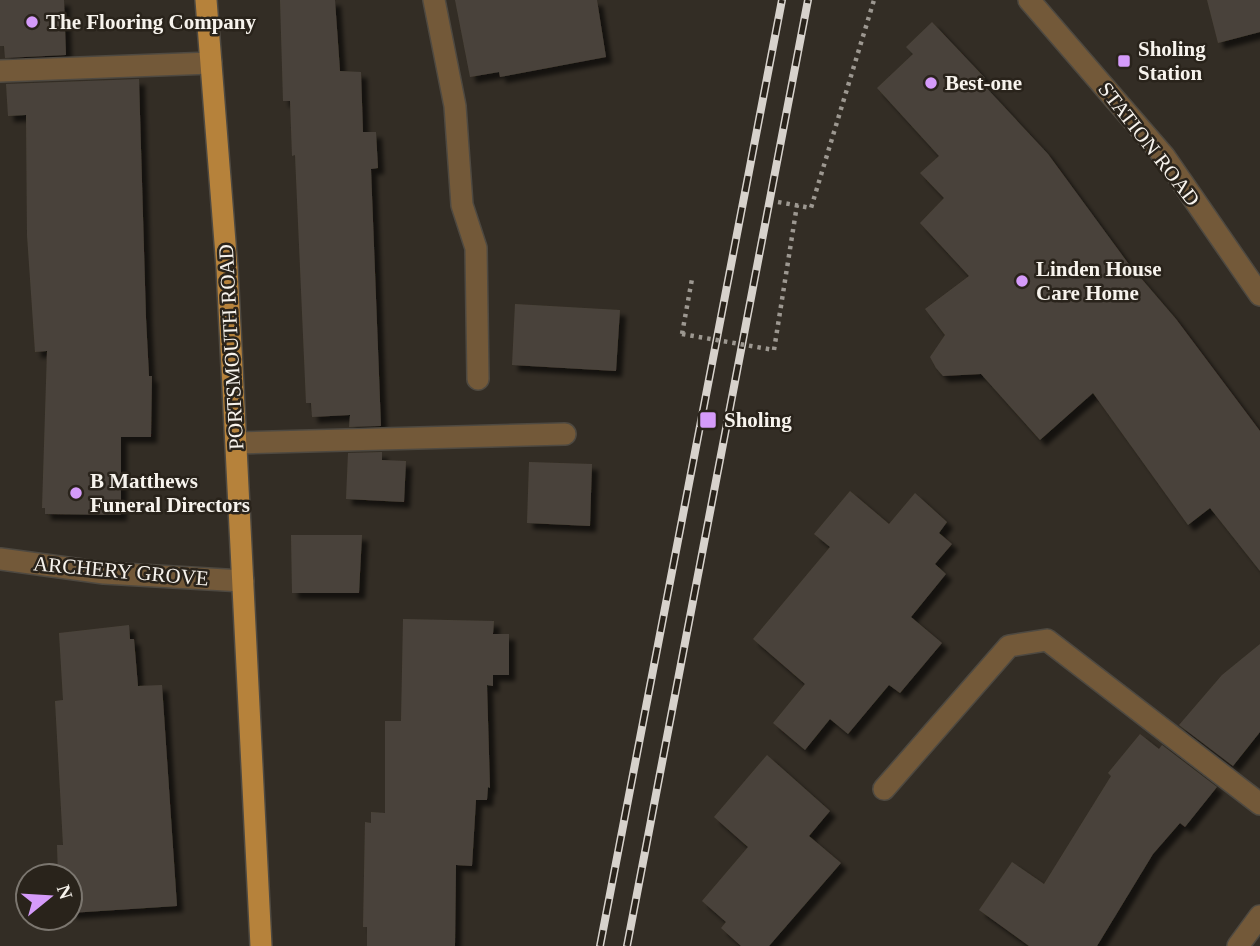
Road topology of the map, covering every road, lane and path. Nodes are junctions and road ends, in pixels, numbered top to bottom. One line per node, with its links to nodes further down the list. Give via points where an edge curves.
1 (206, 0): 5 (main road, PORTSMOUTH ROAD)
2 (434, 0): 11 (street, via 455,106 462,205 475,248)
3 (874, 0): 8 (path, via 811,208)
4 (1029, 0): 10 (street, STATION ROAD, via 1164,156)
5 (211, 63): 6 (street); 13 (main road, PORTSMOUTH ROAD)
6 (0, 71)
7 (778, 202): 8 (path)
8 (797, 205): 9 (path, bridge, via 774,350 682,334)
9 (692, 279)
10 (1260, 295)
11 (478, 379)
12 (565, 434): 13 (street)
13 (236, 443): 15 (main road, PORTSMOUTH ROAD)
14 (0, 559): 15 (street, ARCHERY GROVE, via 104,573)
15 (243, 581): 19 (main road, PORTSMOUTH ROAD)
16 (884, 789): 17 (street, via 1009,646 1047,640)
17 (1260, 804)
18 (1260, 916): 20 (street)
19 (261, 946)
20 (1238, 946)

